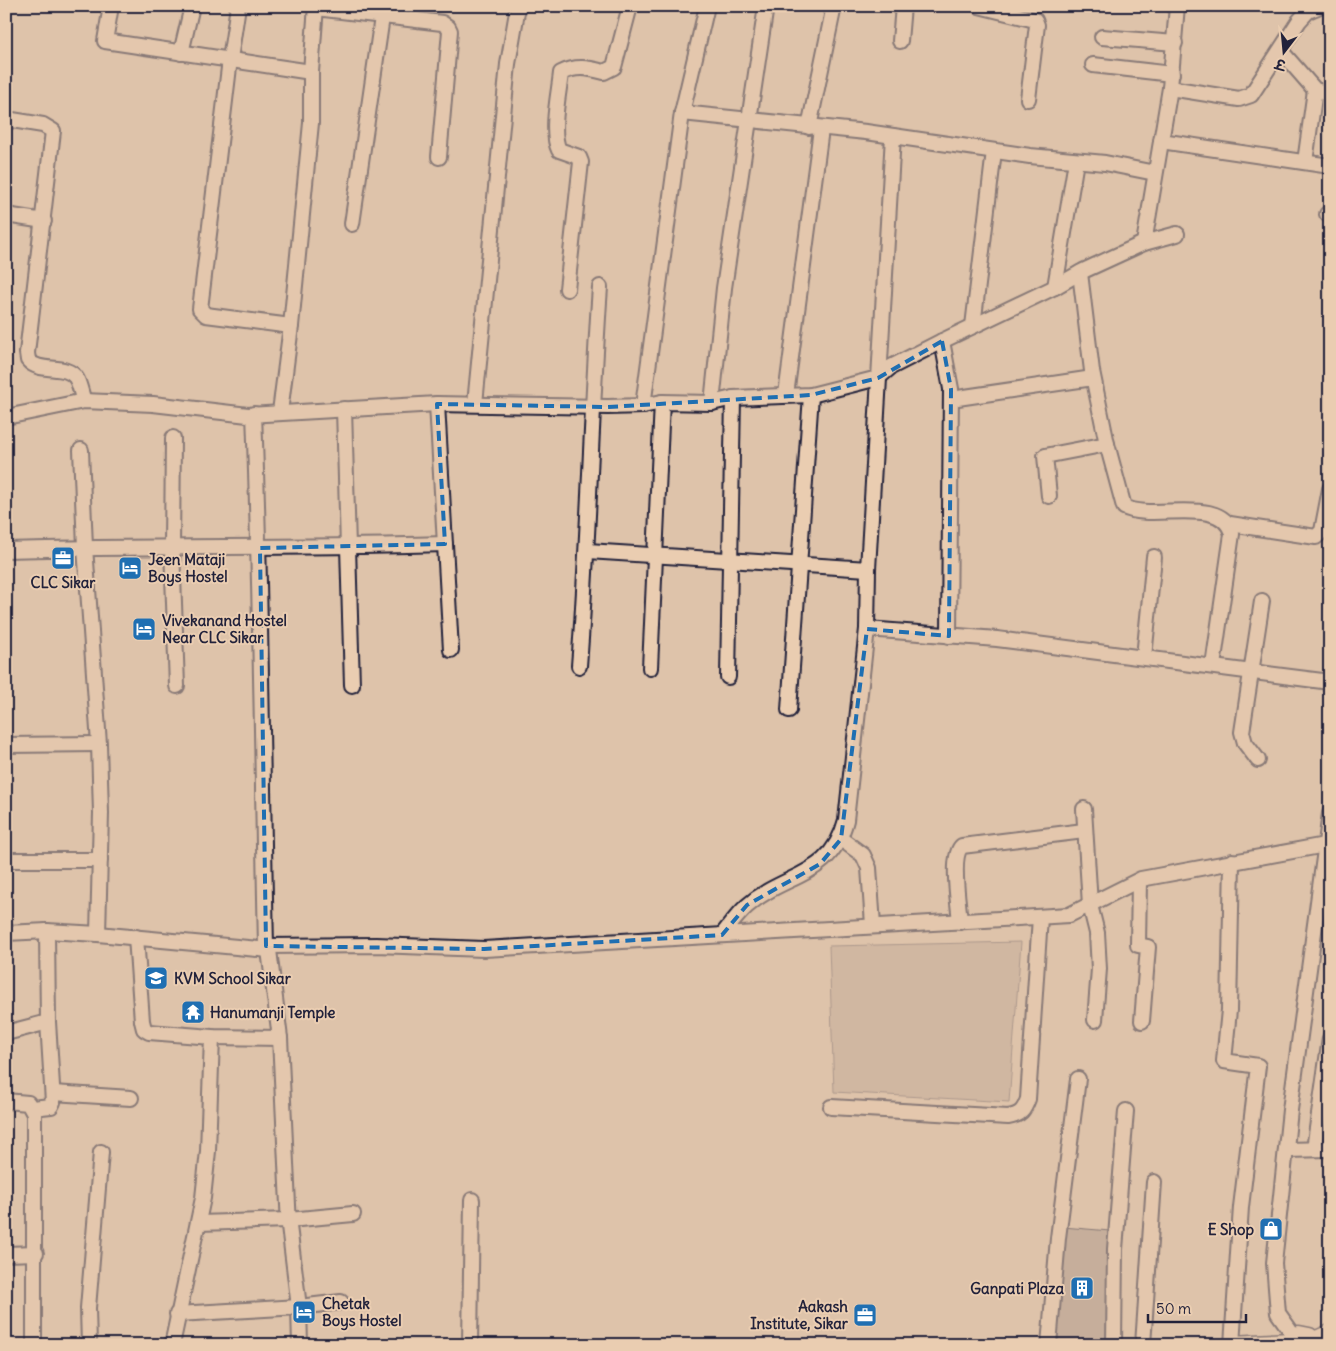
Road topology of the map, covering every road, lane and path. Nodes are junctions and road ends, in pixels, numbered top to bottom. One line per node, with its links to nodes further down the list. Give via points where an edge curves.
1 (111, 6): 20 (street, via 105,41)
2 (192, 6): 20 (street)
3 (238, 6): 21 (street)
4 (518, 6): 63 (street, via 508,64)
5 (630, 6): 49 (street, via 614,67 604,72 573,67 562,73 555,144 559,150 579,157 581,162)
6 (707, 6): 29 (street)
7 (766, 6): 31 (street)
8 (834, 6): 32 (street)
9 (903, 6): 17 (street)
10 (979, 6): 28 (street, via 1035,20)
11 (1177, 6): 18 (street)
12 (1320, 6): 19 (street, via 1308,11)
13 (316, 7): 14 (street); 23 (street)
14 (346, 9): 15 (street)
15 (382, 17): 36 (street, via 442,23 448,27); 43 (street)
16 (1102, 37): 18 (street)
17 (900, 41)
18 (1175, 43): 24 (street)
19 (1280, 50): 25 (street, via 1251,95 1239,99); 26 (street)
20 (181, 53): 21 (street)
21 (230, 59): 23 (street); 50 (street, via 200,309 206,315)
22 (1094, 65): 24 (street)
23 (311, 72): 50 (street, via 311,123)
24 (1172, 74): 25 (street)
25 (1170, 88): 34 (street)
26 (1315, 90): 27 (street); 38 (street)
27 (1330, 94)
28 (1028, 99)
29 (682, 113): 31 (street); 65 (street)
30 (6, 119): 42 (street, via 43,125 53,131)
31 (748, 122): 32 (street); 61 (street, via 724,288)
32 (815, 128): 33 (street); 55 (street)
33 (893, 136): 35 (street); 53 (street)
34 (1161, 141): 38 (street); 40 (street)
35 (994, 151): 37 (street); 51 (street)
36 (438, 157)
37 (1076, 161): 40 (street); 48 (street)
38 (1305, 162): 39 (street)
39 (1330, 166)
40 (1155, 173): 45 (street)
41 (6, 215): 42 (street)
42 (44, 220): 59 (street, via 28,360 35,365 73,375)
43 (352, 224)
44 (1176, 234): 45 (street)
45 (1144, 243): 46 (street)
46 (1080, 273): 48 (street); 54 (street)
47 (600, 287): 64 (street)
48 (1055, 287): 51 (street)
49 (566, 289)
50 (292, 326): 67 (street)
51 (973, 326): 52 (street)
52 (942, 341): 53 (street); 58 (street)
53 (878, 378): 56 (street); 87 (street)
54 (1093, 378): 58 (street); 71 (street)
55 (786, 395): 56 (street); 57 (street)
56 (811, 395): 86 (street)
57 (733, 398): 61 (street); 85 (street)
58 (951, 399): 90 (street)
59 (84, 401): 68 (street); 69 (street)
60 (662, 402): 61 (street); 65 (street); 83 (street)
61 (712, 403)
62 (437, 404): 63 (street); 66 (street); 76 (street)
63 (475, 404): 64 (street)
64 (592, 406): 65 (street); 82 (street)
65 (643, 406)
66 (344, 409): 67 (street); 80 (street)
67 (280, 412): 68 (street)
68 (254, 414): 79 (street)
69 (6, 418)
70 (173, 438): 78 (street)
71 (1107, 444): 74 (street, via 1045,456); 75 (street, via 1124,507 1136,511 1205,512 1222,517)
72 (82, 450): 77 (street)
73 (1330, 489): 75 (street, via 1322,531 1316,537)
74 (1049, 496)
75 (1230, 524): 94 (street, via 1232,534)
76 (445, 544): 80 (street); 91 (street)
77 (84, 547): 78 (street); 81 (street); 103 (street)
78 (172, 548): 79 (street); 100 (street)
79 (260, 548): 80 (street); 123 (street, via 258,584)
80 (348, 548): 99 (street)
81 (6, 550)
82 (588, 551): 83 (street); 93 (street)
83 (654, 555): 85 (street); 95 (street)
84 (1154, 556): 92 (street)
85 (728, 559): 86 (street); 97 (street)
86 (800, 564): 87 (street); 101 (street)
87 (868, 569): 89 (street)
88 (1262, 601): 96 (street)
89 (867, 629): 90 (street); 108 (street, via 846,820)
90 (949, 636): 92 (street)
91 (451, 650)
92 (1144, 657): 94 (street)
93 (579, 666)
94 (1213, 666): 96 (street)
95 (650, 668)
96 (1250, 671): 98 (street); 104 (street, via 1242,732 1245,743)
97 (728, 677)
98 (1330, 682)
99 (352, 685)
100 (177, 686)
101 (790, 710)
102 (6, 744): 103 (street)
103 (99, 744): 111 (street)
104 (1258, 760)
105 (1084, 809): 107 (street)
106 (1330, 813): 109 (street)
107 (1084, 832): 114 (street); 116 (street, via 962,846 956,860)
108 (841, 839): 117 (street, via 863,855 869,868); 121 (street, via 820,864 747,905)
109 (1325, 845): 112 (street); 140 (street)
110 (6, 860): 111 (street)
111 (100, 860): 120 (street)
112 (1232, 861): 113 (street); 163 (street, via 1224,1061 1258,1066 1241,1207)
113 (1139, 881): 114 (street); 126 (street, via 1138,945 1148,947)
114 (1090, 905): 115 (street, via 1069,914); 124 (street, via 1097,933 1099,969)
115 (1040, 917): 116 (street); 135 (street, via 1028,1098 1018,1115)
116 (960, 922): 117 (street)
117 (873, 925): 121 (street)
118 (47, 931): 119 (street); 120 (street); 125 (street)
119 (6, 933)
120 (98, 934): 122 (street)
121 (722, 935): 123 (street, via 484,949 376,945)
122 (136, 937): 123 (street); 128 (street, via 144,1029 157,1034)
123 (268, 948): 129 (street)
124 (1095, 1020)
125 (48, 1022): 127 (street); 132 (street)
126 (1142, 1022)
127 (6, 1033)
128 (212, 1037): 129 (street); 146 (street, via 208,1151)
129 (280, 1038): 145 (street)
130 (1330, 1038): 138 (street)
131 (1078, 1079): 160 (street, via 1058,1238)
132 (53, 1092): 133 (street); 136 (street, via 52,1105)
133 (131, 1098)
134 (6, 1101): 136 (street, via 22,1101)
135 (831, 1107)
136 (32, 1108): 147 (street)
137 (1126, 1111): 161 (street, via 1115,1248)
138 (1314, 1149): 139 (street); 140 (street)
139 (1330, 1149)
140 (1286, 1150): 153 (street, via 1274,1263 1275,1301)
141 (101, 1152): 156 (street, via 88,1308)
142 (1154, 1182): 162 (street)
143 (472, 1200): 159 (street)
144 (353, 1214): 145 (street)
145 (289, 1220): 146 (street); 150 (street)
146 (199, 1223): 151 (street)
147 (36, 1253): 148 (street); 155 (street)
148 (6, 1254)
149 (341, 1302): 150 (street)
150 (299, 1307): 151 (street); 158 (street)
151 (177, 1314): 157 (street)
152 (1330, 1334): 154 (main road)
153 (1292, 1341): 154 (main road, via 1304,1335); 163 (main road)
154 (1312, 1343)
155 (34, 1345)
156 (89, 1345)
157 (172, 1345)
158 (300, 1345)
159 (470, 1345)
160 (1049, 1345)
161 (1114, 1345)
162 (1143, 1345)
163 (1232, 1345)

